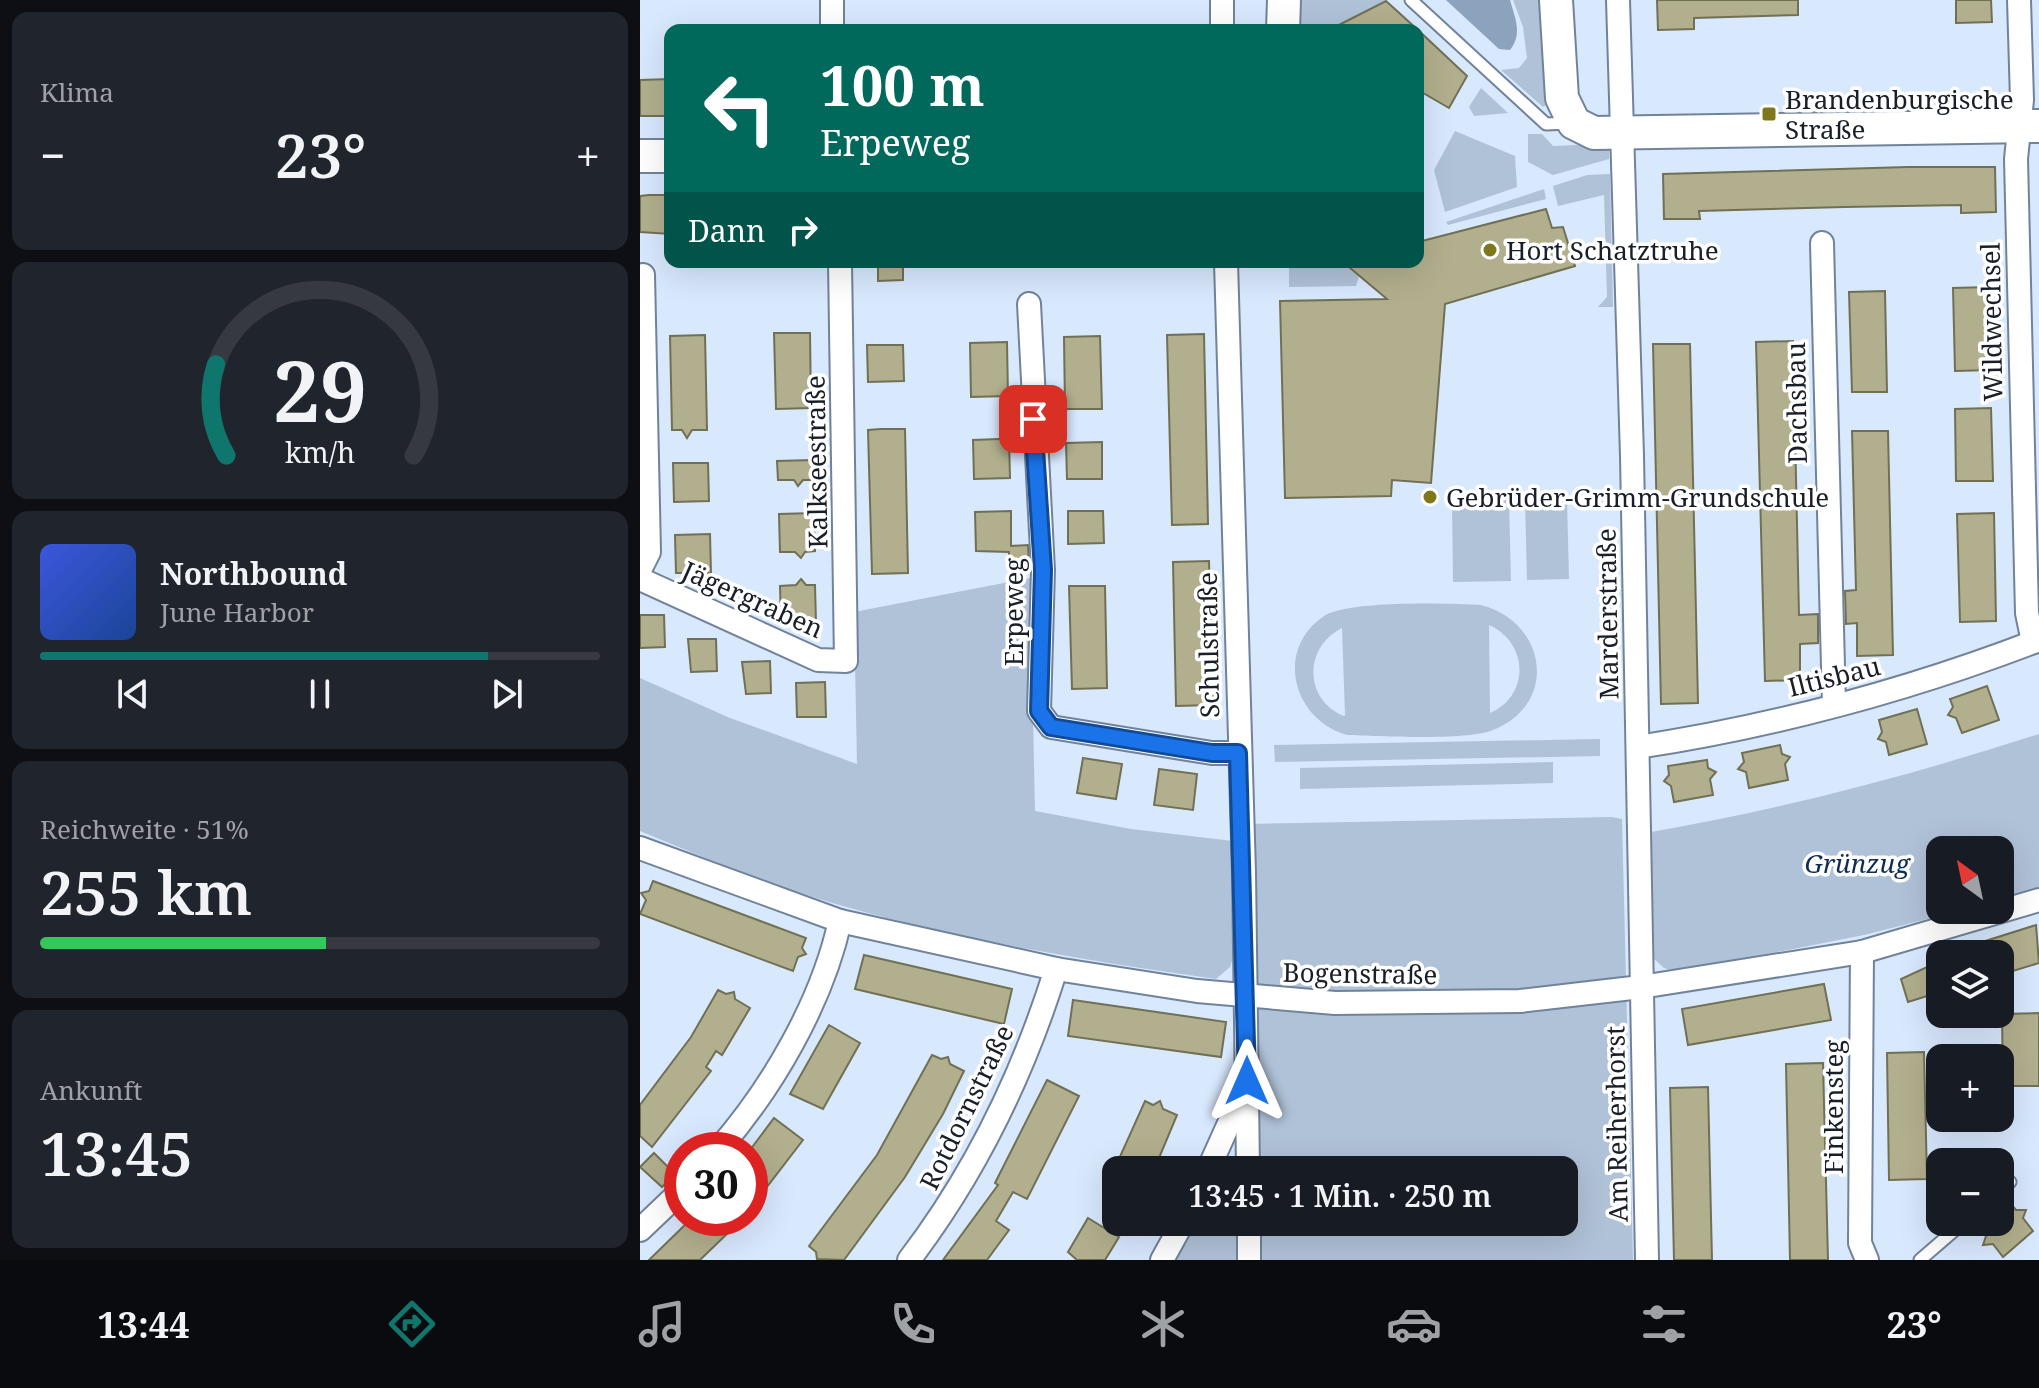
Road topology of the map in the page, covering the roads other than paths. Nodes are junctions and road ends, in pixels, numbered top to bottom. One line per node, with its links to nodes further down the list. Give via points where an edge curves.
1 (832, 0): 8 (street)
2 (1222, 0): 9 (street)
3 (1284, 0): 10 (street)
4 (1411, 0): 11 (lane, via 1546,124)
5 (1556, 0): 11 (street, via 1562,98)
6 (1618, 0): 13 (street, Marderstraße)
7 (2019, 0): 12 (street, Wildwechsel, via 2022,100)
8 (832, 24)
9 (1222, 24)
10 (1283, 24)
11 (1574, 123): 13 (street, via 1594,133)
12 (2029, 127): 13 (street); 23 (street, Wildwechsel, via 2020,381 2027,613)
13 (1623, 135): 26 (street, Marderstraße)
14 (640, 156): 15 (street)
15 (664, 156)
16 (1822, 243): 25 (street, Dachsbau)
17 (840, 268): 24 (street, Kalkseestraße)
18 (1226, 268): 27 (street, Schulstraße)
19 (643, 275): 21 (street, via 649,552)
20 (1029, 304): 27 (street, Erpeweg, via 1043,570 1039,711 1051,727)
21 (640, 570)
22 (640, 579): 24 (street, Jägergraben, via 818,660)
23 (2036, 641): 25 (street, Iltisbau, via 1925,682)
24 (846, 661)
25 (1834, 705): 26 (street, Iltisbau, via 1727,734)
26 (1638, 747): 33 (street, Marderstraße)
27 (1238, 753): 34 (street, Schulstraße)
28 (640, 848): 30 (street, Bogenstraße)
29 (2039, 900): 31 (street, Bogenstraße)
30 (840, 921): 32 (street, Bogenstraße); 36 (street, via 831,961 784,1054)
31 (1862, 952): 33 (street, Bogenstraße); 48 (street, Finkensteg, via 1860,1243)
32 (1056, 969): 34 (street, Bogenstraße); 44 (street, Rotdornstraße, via 1023,1066 977,1159 950,1207)
33 (1641, 987): 34 (street, Bogenstraße, via 1520,1001 1335,1003); 47 (street, Am Reiherhorst)
34 (1247, 997): 35 (street, Schulstraße)
35 (1247, 1109): 37 (street, via 1235,1110); 38 (street, Schulstraße)
36 (730, 1132)
37 (1214, 1156)
38 (1248, 1156)
39 (664, 1207): 40 (street)
40 (640, 1230)
41 (1175, 1236): 45 (street)
42 (1249, 1236): 46 (street)
43 (1948, 1236): 49 (lane)
44 (909, 1260)
45 (1162, 1260)
46 (1249, 1260)
47 (1647, 1260)
48 (1867, 1260)
49 (1920, 1260)

